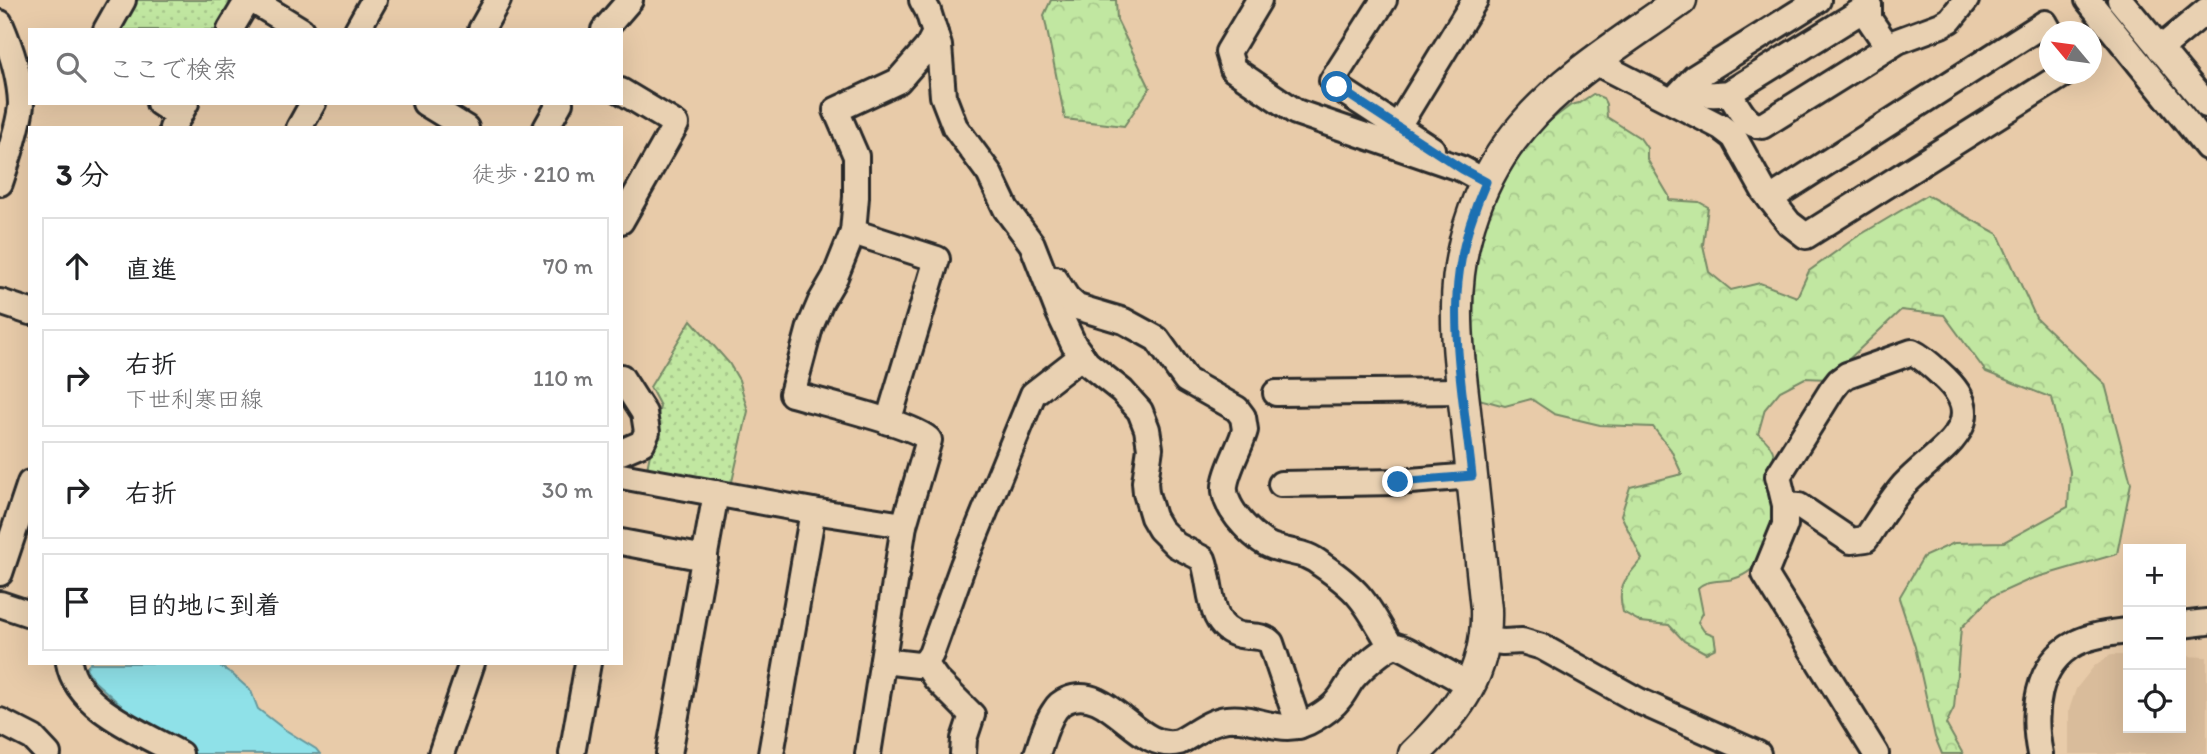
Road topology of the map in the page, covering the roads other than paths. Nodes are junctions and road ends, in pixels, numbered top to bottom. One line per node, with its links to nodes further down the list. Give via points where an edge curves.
1 (123, 0): 19 (street)
2 (250, 0): 20 (street); 21 (street)
3 (374, 0): 22 (street)
4 (498, 0): 23 (street)
5 (630, 0): 24 (street)
6 (922, 0): 25 (street)
7 (1259, 0): 43 (street, via 1228,52 1233,69 1296,111)
8 (1384, 0): 41 (street, via 1332,81)
9 (1475, 0): 41 (street)
10 (1681, 0): 28 (main road)
11 (1818, 0): 32 (street, via 1694,78)
12 (1966, 0): 26 (street, via 1950,20)
13 (2088, 0): 42 (street)
14 (2120, 0): 27 (street)
15 (1873, 2): 26 (street, via 1869,19); 33 (street)
16 (2207, 10): 27 (street)
17 (0, 23): 29 (street)
18 (2039, 27): 45 (street)
19 (107, 28)
20 (231, 28)
21 (298, 28)
22 (358, 28)
23 (482, 28)
24 (606, 28)
25 (935, 33): 47 (street, via 898,81 836,110 856,156); 48 (street, via 943,96 951,117 989,173 1006,209)
26 (1888, 47): 33 (street, via 1762,127 1748,122)
27 (2160, 49): 36 (street)
28 (1595, 62): 32 (street); 43 (main road, via 1557,92 1505,149)
29 (23, 71): 44 (street, via 21,106)
30 (2048, 84): 45 (street, via 1806,236)
31 (623, 91): 46 (street, via 676,124)
32 (1680, 93): 33 (street); 45 (street, via 1734,137)
33 (1729, 93)
34 (312, 105): 38 (street)
35 (559, 105): 40 (street)
36 (2207, 105)
37 (430, 111): 39 (street)
38 (300, 126)
39 (462, 126)
40 (547, 126)
41 (1398, 126): 43 (street)
42 (2207, 147)
43 (1474, 175): 53 (main road, via 1458,280)
44 (0, 183)
45 (1770, 199)
46 (623, 217)
47 (853, 232): 55 (street, via 937,259); 55 (street, via 810,327 792,394)
48 (1027, 234): 51 (street, via 1066,331); 74 (street, via 1041,242 1056,281 1071,302 1150,334 1186,380 1240,412 1245,430 1225,482 1231,508 1265,542 1310,556 1349,586)
49 (0, 302): 50 (street)
50 (28, 311)
51 (1082, 356): 76 (street, via 1033,394); 82 (street, via 1140,411 1150,440 1145,482 1153,517 1176,545 1203,559 1216,614 1227,629 1271,643)
52 (623, 380): 56 (street, via 644,413 647,432 642,443)
53 (1463, 391): 54 (street); 58 (main road)
54 (1276, 393)
55 (888, 422): 64 (street, via 929,440)
56 (623, 451)
57 (623, 475): 61 (street)
58 (1472, 476): 59 (street); 73 (main road)
59 (1281, 484)
60 (28, 489): 67 (street)
61 (716, 493): 63 (street); 66 (street)
62 (1785, 505): 62 (street, via 1798,506 1851,541 1866,539 1900,490 1956,436 1965,419 1957,390 1912,352 1847,375 1832,390 1778,477); 94 (street, via 1785,525 1765,574)
63 (813, 511): 64 (street); 88 (street)
64 (904, 525): 75 (street)
65 (623, 542): 66 (street)
66 (705, 558): 87 (street)
67 (0, 573)
68 (0, 604): 69 (street)
69 (28, 613)
70 (2207, 622): 71 (street)
71 (2186, 624)
72 (2123, 632): 95 (street, via 2076,643 2051,665 2037,701)
73 (1485, 640): 80 (main road); 93 (street, via 1522,641 1542,647 1639,701)
74 (1391, 646): 80 (street, via 1404,648); 82 (street, via 1356,675 1333,705)
75 (883, 661): 76 (street); 89 (street)
76 (925, 663): 90 (street, via 972,715)
77 (69, 665): 84 (street, via 84,695 101,710)
78 (471, 665): 85 (street)
79 (588, 665): 86 (street)
80 (1471, 685): 92 (main road, via 1446,721)
81 (0, 722): 83 (street, via 33,738)
82 (1299, 726): 91 (street, via 1224,719 1176,744 1161,745 1107,708 1076,698 1055,710)
83 (48, 754)
84 (180, 754)
85 (441, 754)
86 (572, 754)
87 (669, 754)
88 (771, 754)
89 (868, 754)
90 (964, 754)
91 (1037, 754)
92 (1414, 754)
93 (1758, 754)
94 (1876, 754)
95 (2040, 754)

